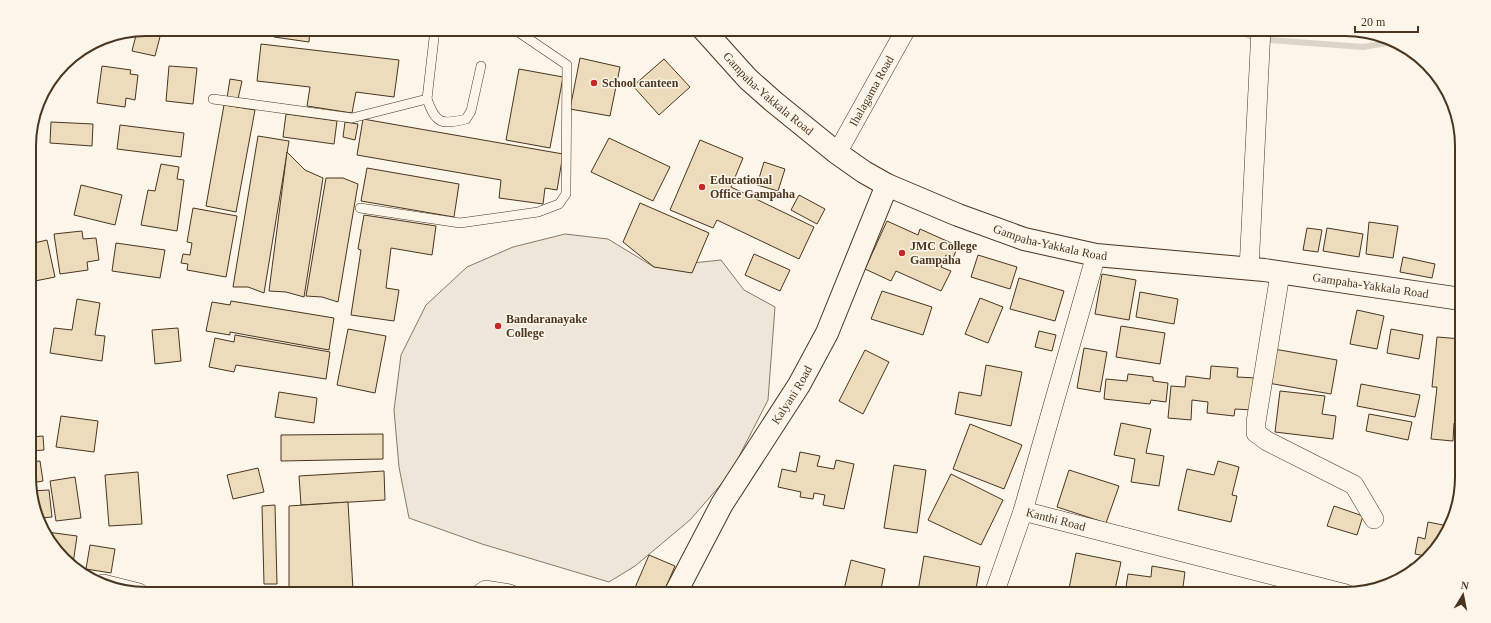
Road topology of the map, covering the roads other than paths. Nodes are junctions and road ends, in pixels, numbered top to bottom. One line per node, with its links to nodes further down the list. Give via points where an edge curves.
1 (434, 36): 8 (lane)
2 (524, 36): 11 (lane, via 567,65 566,194 559,204 538,212 460,223)
3 (709, 36): 9 (main road, Gampaha-Yakkala Road, via 748,79)
4 (902, 36): 9 (street, Ihalagama Road)
5 (1261, 36): 13 (street)
6 (481, 66): 8 (lane, via 471,111 466,120 452,123 440,121 432,115)
7 (213, 99): 8 (lane, via 352,118)
8 (427, 99)
9 (837, 153): 10 (main road, Gampaha-Yakkala Road)
10 (887, 185): 12 (main road, Gampaha-Yakkala Road, via 1024,240); 18 (main road, Kalyani Road, via 823,339 799,385 722,504)
11 (360, 208)
12 (1096, 255): 13 (main road, Gampaha-Yakkala Road); 16 (street, Kanthi Road)
13 (1249, 269): 14 (main road, Gampaha-Yakkala Road)
14 (1280, 274): 15 (main road, Gampaha-Yakkala Road); 17 (street, via 1256,433 1354,485)
15 (1455, 298)
16 (1023, 511): 19 (street); 20 (street, Kanthi Road)
17 (1374, 519)
18 (679, 587)
19 (996, 587)
20 (1293, 587)

